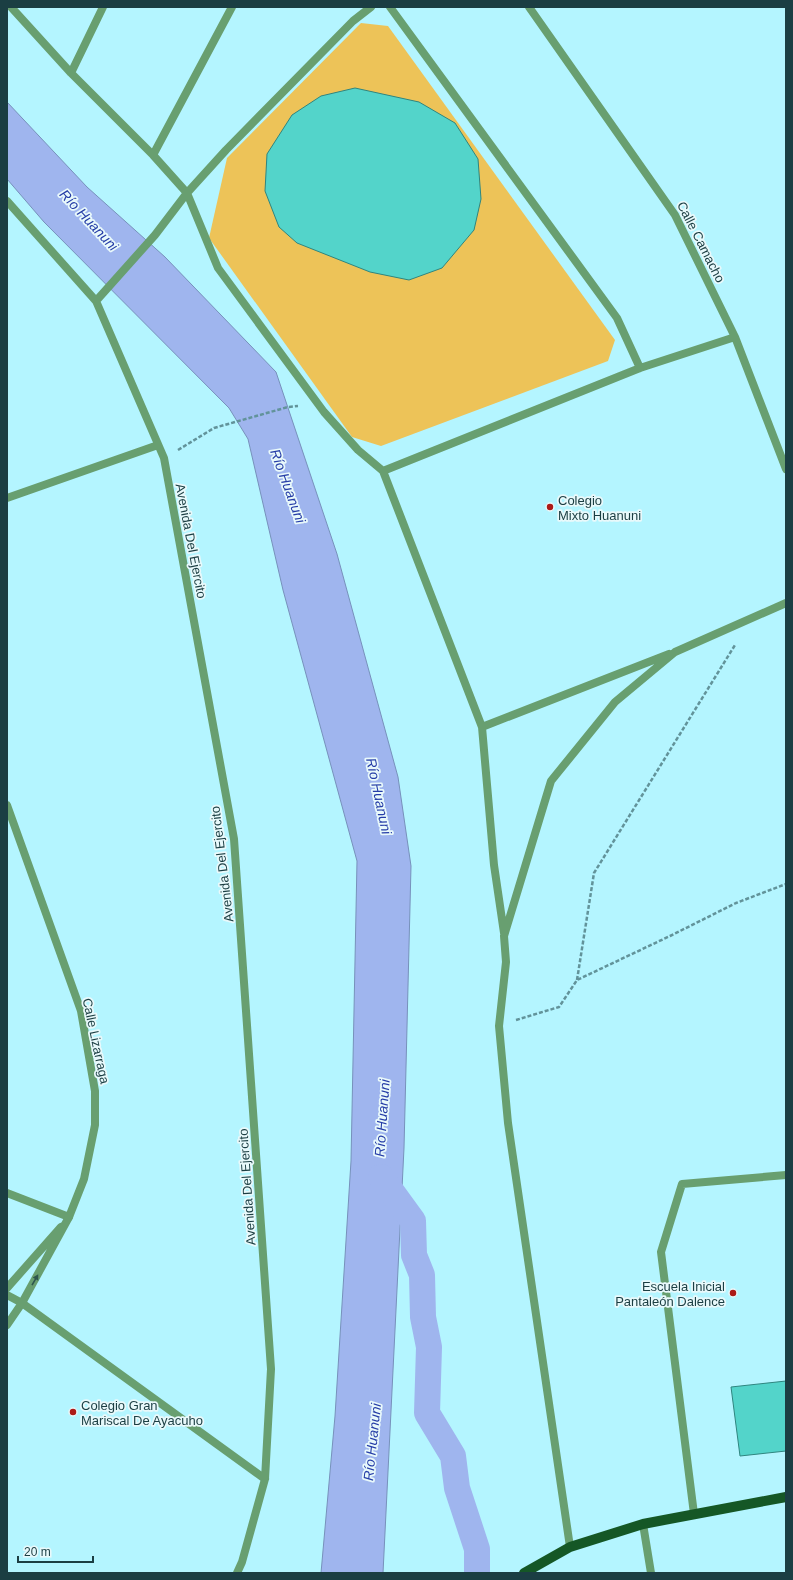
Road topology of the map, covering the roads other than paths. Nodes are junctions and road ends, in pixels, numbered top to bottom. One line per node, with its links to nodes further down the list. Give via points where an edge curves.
1 (11, 7): 7 (street)
2 (103, 7): 7 (street)
3 (232, 7): 8 (street)
4 (371, 7): 9 (street, via 353,20)
5 (390, 7): 13 (street, via 617,318)
6 (529, 7): 12 (street, Calle Camacho, via 676,215)
7 (71, 73): 8 (street)
8 (153, 155): 9 (street)
9 (187, 193): 11 (street, via 155,235); 16 (street, via 218,268 324,412 358,450)
10 (7, 201): 11 (street, Avenida Del Ejercito)
11 (96, 301): 14 (street, Avenida Del Ejercito)
12 (735, 337): 13 (street); 15 (street, Calle Camacho)
13 (640, 368): 16 (street)
14 (158, 445): 17 (street); 30 (street, Avenida Del Ejercito, via 164,458 234,839 271,1369)
15 (786, 469)
16 (383, 471): 20 (street)
17 (7, 498)
18 (786, 603): 19 (street)
19 (675, 652): 20 (street); 22 (street, via 615,702 551,781)
20 (482, 727): 22 (street, via 494,865)
21 (7, 805): 25 (street, Calle Lizarraga, via 80,1012 95,1091 95,1125 84,1180)
22 (504, 936): 34 (street, via 506,962 499,1026 508,1123)
23 (786, 1175): 32 (street, via 682,1184 661,1252)
24 (7, 1193): 25 (street)
25 (69, 1217): 26 (street); 28 (street, one-way to 25)
26 (7, 1288)
27 (7, 1295): 28 (street)
28 (22, 1304): 29 (street); 30 (street)
29 (7, 1325)
30 (265, 1479): 35 (street, Avenida Del Ejercito)
31 (786, 1497): 32 (main road)
32 (694, 1514): 33 (main road)
33 (643, 1524): 34 (main road); 37 (street)
34 (570, 1547): 36 (main road)
35 (237, 1573)
36 (524, 1573)
37 (651, 1573)

